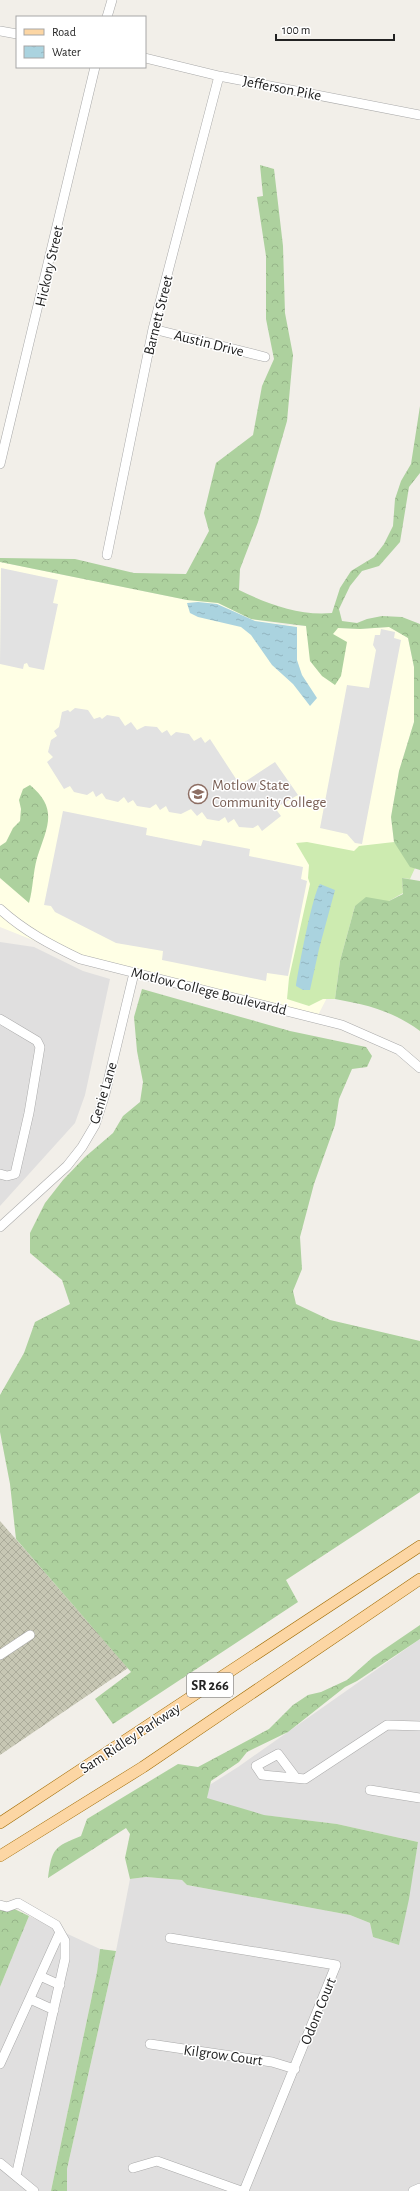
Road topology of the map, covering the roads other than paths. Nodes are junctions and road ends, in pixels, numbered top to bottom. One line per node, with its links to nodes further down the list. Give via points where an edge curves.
1 (112, 0): 2 (street)
2 (107, 16)
3 (0, 31): 4 (street)
4 (16, 34)
5 (146, 58): 7 (street, Jefferson Pike)
6 (95, 68): 11 (street, Hickory Street)
7 (219, 76): 8 (street, Jefferson Pike); 9 (street, Barnett Street)
8 (420, 115)
9 (153, 329): 10 (street, Austin Drive); 12 (street, Barnett Street)
10 (265, 357)
11 (0, 464)
12 (107, 555)
13 (0, 909): 14 (street, Motlow College Boulevardd, via 17,924 48,944 80,959)
14 (134, 973): 16 (street, Motlow College Boulevardd, via 342,1025 399,1050); 18 (street, Genie Lane, via 106,1094 95,1126 67,1166)
15 (0, 1019): 17 (street, via 37,1041 40,1046 16,1174)
16 (420, 1068)
17 (0, 1174)
18 (0, 1227)
19 (420, 1546): 27 (main road, Sam Ridley Parkway / SR 266)
20 (420, 1579): 28 (main road, Sam Ridley Parkway / SR 266, via 143,1767)
21 (30, 1635): 22 (street)
22 (0, 1655)
23 (420, 1726): 24 (street, via 387,1726 305,1779)
24 (296, 1778)
25 (370, 1790): 26 (street)
26 (420, 1798)
27 (0, 1823)
28 (0, 1856)
29 (0, 1905): 30 (street, via 6,1907 18,1903 56,1925)
30 (60, 1932): 32 (street); 33 (street, via 66,1941)
31 (170, 1938): 38 (street, Odom Court, via 336,1965)
32 (40, 1976): 33 (street); 34 (street)
33 (60, 1985): 35 (street)
34 (30, 1999): 35 (street); 37 (street)
35 (54, 2010): 41 (street)
36 (150, 2044): 38 (street, Kilgrow Court, via 272,2062)
37 (0, 2064)
38 (295, 2069): 45 (street, Odom Court)
39 (0, 2163): 41 (street)
40 (133, 2168): 44 (street, via 157,2161)
41 (16, 2176): 43 (street)
42 (420, 2188): 46 (street)
43 (34, 2191)
44 (241, 2191)
45 (244, 2191)
46 (413, 2191)

